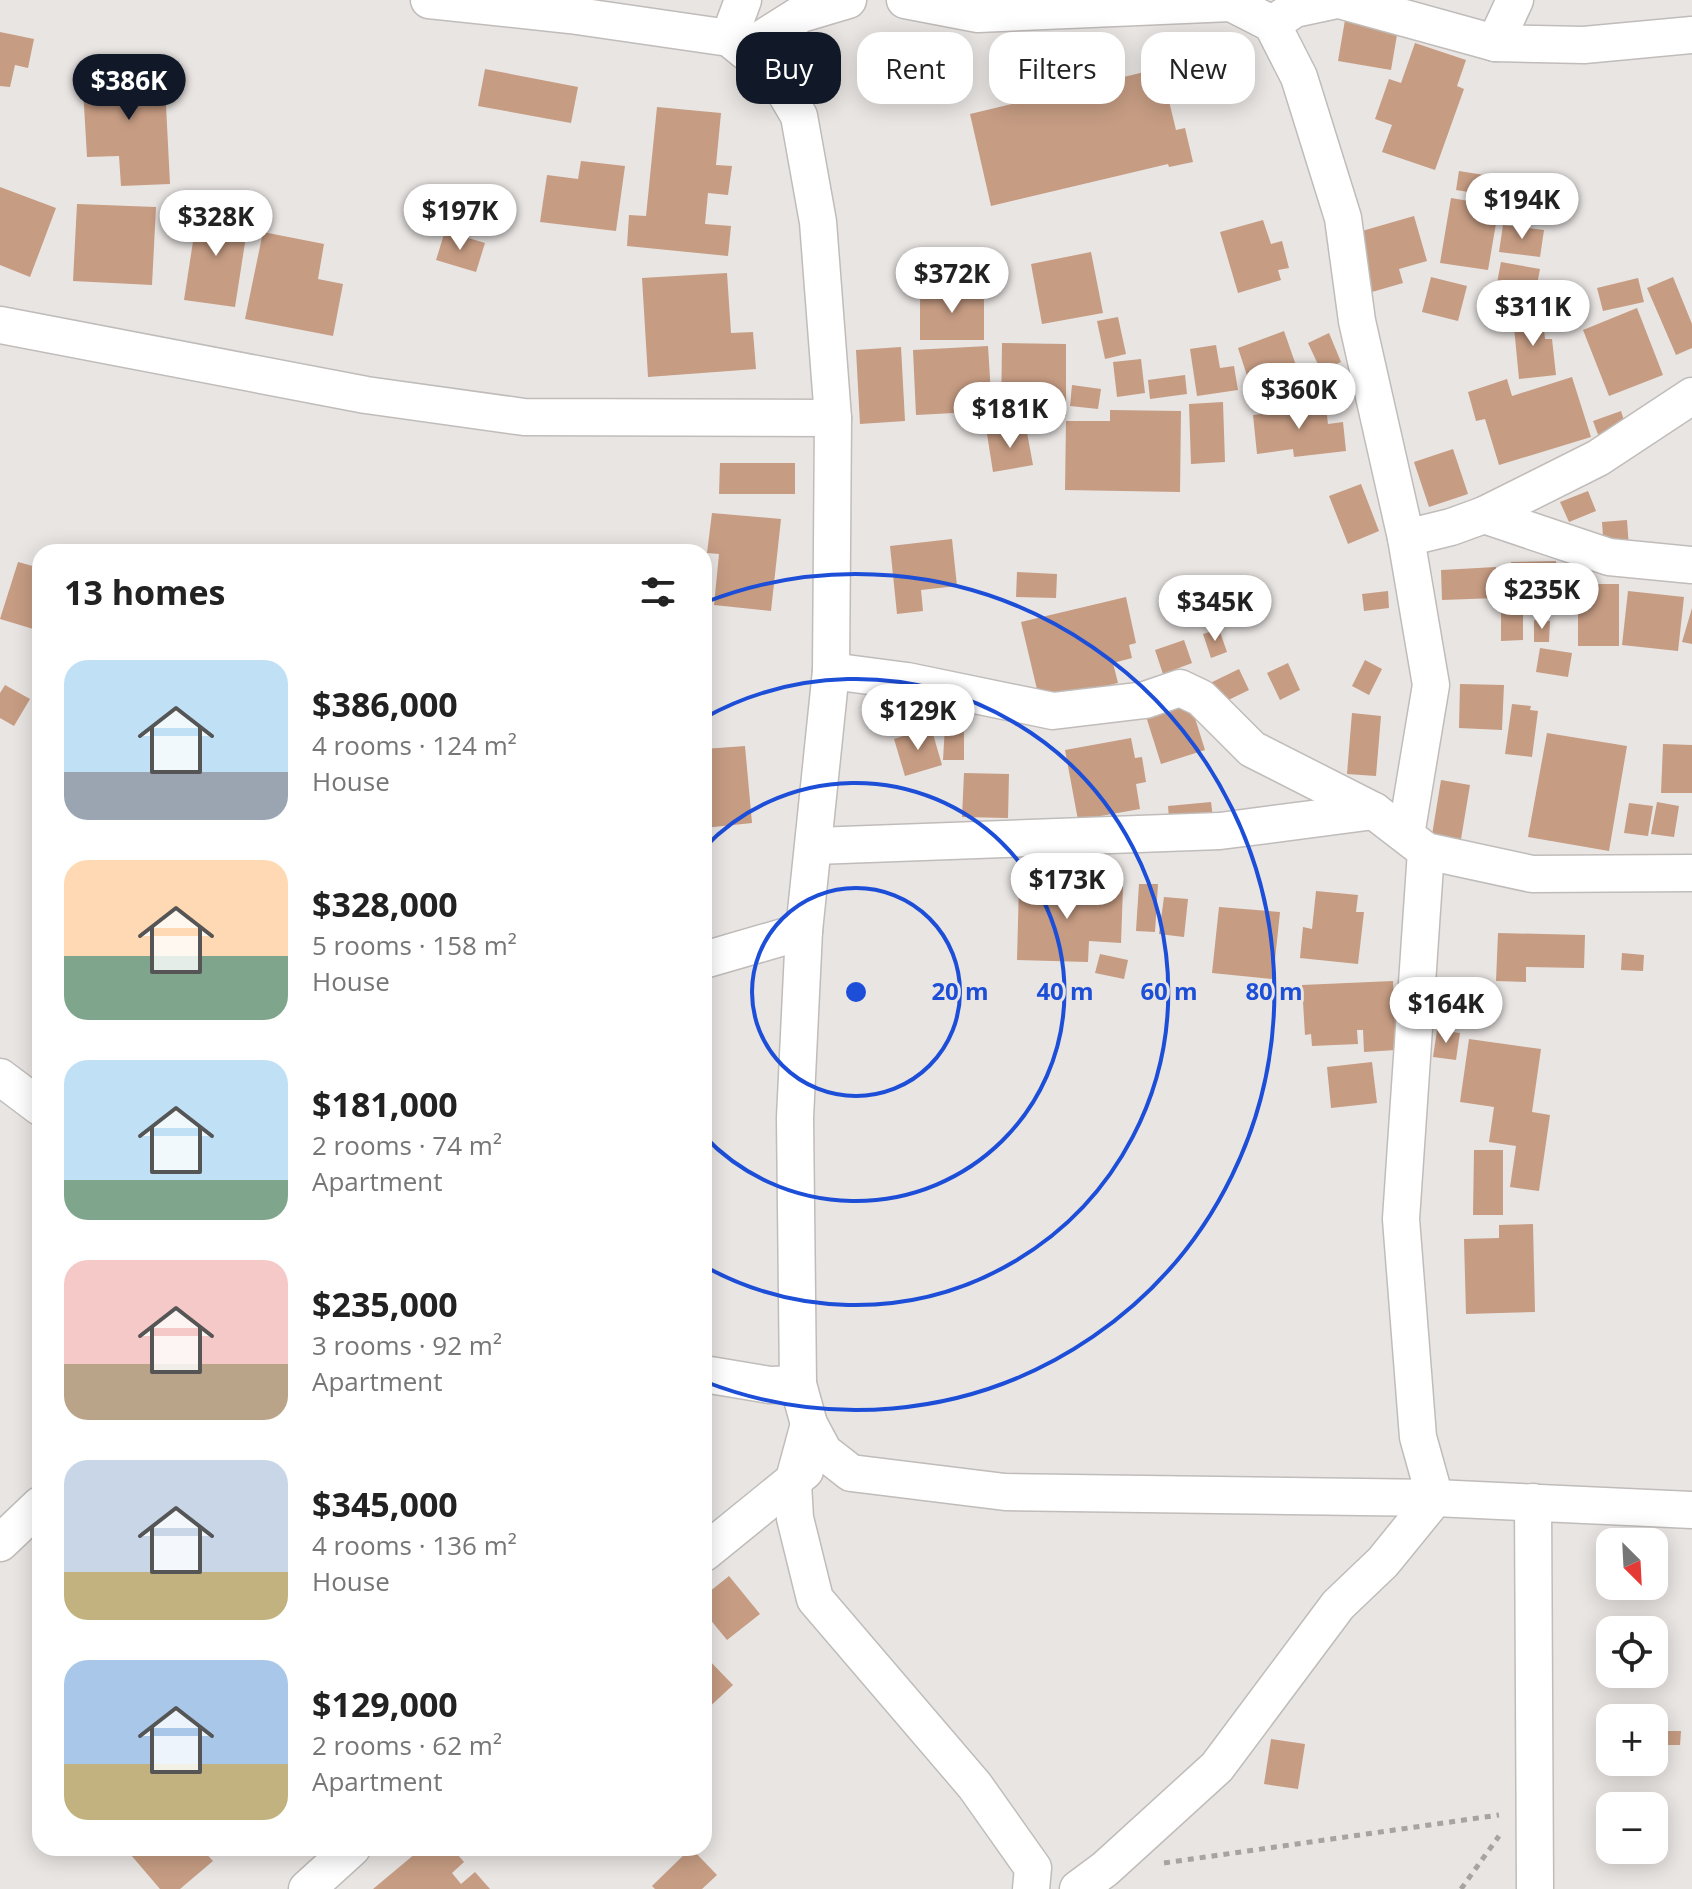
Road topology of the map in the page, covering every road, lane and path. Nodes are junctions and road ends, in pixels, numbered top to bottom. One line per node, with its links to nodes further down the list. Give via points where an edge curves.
1 (429, 0): 12 (street, via 570,15)
2 (743, 0): 8 (street)
3 (848, 0): 9 (street)
4 (905, 0): 7 (street, via 978,14 1231,3)
5 (1338, 0): 7 (street, via 1295,9); 11 (street)
6 (1515, 0): 11 (street)
7 (1272, 24): 18 (street, via 1299,77 1343,218 1357,321)
8 (739, 32)
9 (763, 32)
10 (1692, 35): 11 (street, via 1584,45)
11 (1495, 43)
12 (736, 44)
13 (792, 104): 16 (street, via 799,116 818,222)
14 (0, 325): 16 (street, via 366,395 524,417)
15 (1692, 396): 17 (street, via 1598,458)
16 (833, 418): 20 (street)
17 (1484, 515): 18 (street); 19 (street, via 1609,557)
18 (1406, 538): 22 (street, via 1431,685)
19 (1692, 565)
20 (831, 671): 21 (street, via 1053,711 1145,700 1180,688 1201,698 1252,749); 23 (street)
21 (1374, 811): 22 (street); 23 (street, via 1220,831)
22 (1416, 843): 24 (street, via 1532,874); 33 (street, via 1401,1219 1418,1437)
23 (815, 846): 25 (street)
24 (1692, 873)
25 (804, 931): 26 (street); 30 (street, via 795,1118)
26 (712, 958)
27 (0, 1077): 28 (street)
28 (32, 1101)
29 (712, 1375): 30 (street)
30 (798, 1384): 31 (street)
31 (817, 1438): 32 (street); 33 (street, via 851,1473 1005,1492)
32 (793, 1483): 38 (street); 42 (street, via 795,1518 815,1599 975,1786)
33 (1435, 1498): 34 (street); 43 (street, via 1383,1562 1338,1605 1217,1767)
34 (1533, 1502): 35 (street); 39 (street)
35 (1692, 1510)
36 (32, 1513): 37 (street)
37 (0, 1543)
38 (712, 1547)
39 (1526, 1810): 41 (path); 45 (path); 46 (street)
40 (343, 1856): 44 (street)
41 (1162, 1863)
42 (1032, 1878): 43 (street)
43 (1079, 1888)
44 (307, 1889)
45 (1461, 1889)
46 (1535, 1889)

